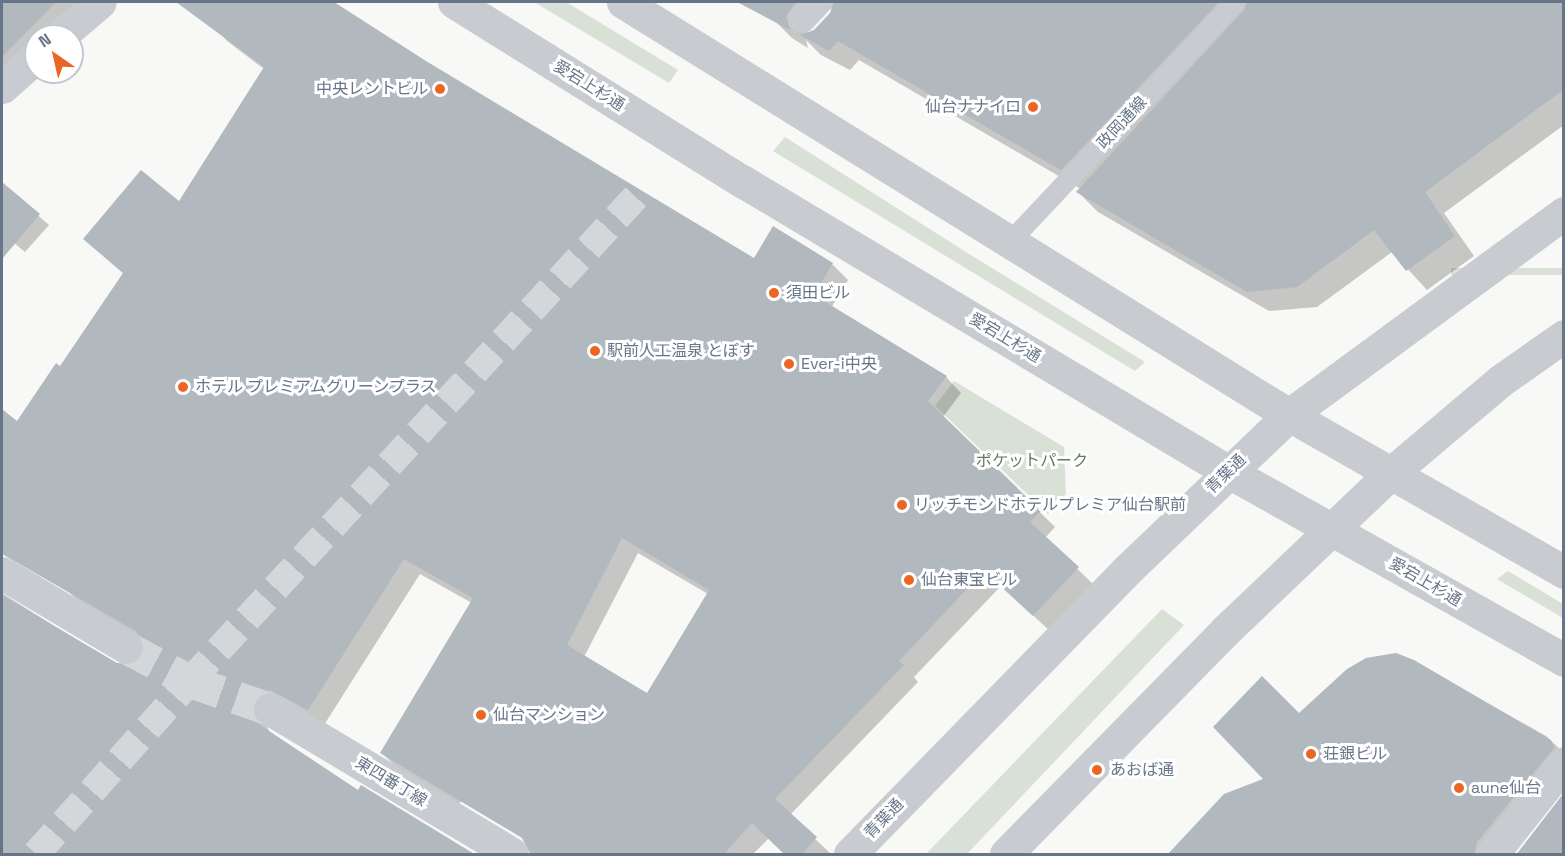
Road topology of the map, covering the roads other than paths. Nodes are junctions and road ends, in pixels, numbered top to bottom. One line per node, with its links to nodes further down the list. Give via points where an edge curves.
1 (100, 2): 5 (street)
2 (454, 2): 12 (street, 愛宕上杉通, via 742,181)
3 (622, 2): 9 (street)
4 (1235, 2): 9 (lane, 政岡通線)
5 (74, 24)
6 (24, 68): 7 (street)
7 (2, 87)
8 (1563, 213): 11 (street, 青葉通)
9 (1009, 243): 11 (street)
10 (1563, 336): 13 (street, via 1500,381)
11 (1289, 415): 12 (street, 青葉通); 13 (street)
12 (1228, 472): 14 (street, 愛宕上杉通); 22 (street, 青葉通, via 1127,570)
13 (1390, 474): 14 (street); 15 (street)
14 (1333, 529): 18 (street, 愛宕上杉通); 23 (street, via 1226,630)
15 (1563, 572)
16 (2, 573): 17 (street)
17 (126, 647)
18 (1563, 660)
19 (270, 709): 21 (street, 東四番丁線)
20 (1563, 762): 24 (street)
21 (512, 855)
22 (850, 855)
23 (1006, 855)
24 (1492, 855)

